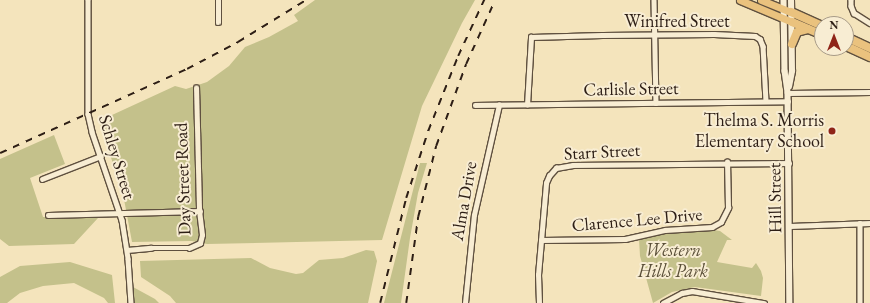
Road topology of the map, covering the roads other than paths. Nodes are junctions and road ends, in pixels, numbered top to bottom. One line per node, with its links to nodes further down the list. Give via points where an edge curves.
1 (88, 0): 31 (street, Schley Street, via 88,114)
2 (218, 0): 11 (street)
3 (654, 0): 16 (street)
4 (740, 0): 10 (main road)
5 (765, 0): 9 (main road)
6 (784, 0): 9 (street, Hill Street)
7 (792, 0): 9 (street, Hill Street)
8 (851, 0): 13 (street, via 854,13)
9 (788, 11): 10 (street, Hill Street); 12 (highway)
10 (788, 21): 14 (highway); 18 (street, Hill Street); 24 (street, Hill Street, via 785,71)
11 (218, 22)
12 (814, 22)
13 (870, 23)
14 (808, 29): 15 (highway); 18 (highway, via 797,32)
15 (814, 32)
16 (654, 34): 25 (street, Winifred Street, via 714,34 759,38 764,50); 27 (street); 30 (street, Winifred Street, via 531,37)
17 (854, 42): 20 (highway)
18 (792, 44): 24 (street, Hill Street, via 792,71)
19 (854, 45): 21 (highway)
20 (870, 48)
21 (870, 57)
22 (196, 88): 35 (street, Day Street Road)
23 (870, 92): 24 (street)
24 (788, 93): 26 (street, Hill Street)
25 (766, 101): 26 (street, Carlisle Street); 27 (street, Carlisle Street)
26 (788, 101): 33 (street, Hill Street)
27 (656, 103): 30 (street, Carlisle Street)
28 (475, 105): 29 (street, Carlisle Street)
29 (499, 105): 30 (street, Carlisle Street); 45 (street, Alma Drive, via 474,215)
30 (527, 105)
31 (101, 156): 34 (street); 36 (street, Schley Street)
32 (727, 162): 33 (street, Starr Street); 41 (street, Clarence Lee Drive, via 728,208 721,222 712,227 665,230 625,239); 41 (street, Starr Street, via 559,166 551,172 547,180)
33 (789, 163): 40 (street, Hill Street)
34 (42, 179)
35 (200, 211): 36 (street); 42 (street, Day Street Road, via 202,235 200,243 196,246)
36 (120, 214): 37 (street); 42 (street, Schley Street)
37 (48, 215)
38 (860, 223): 39 (street); 40 (street); 51 (street)
39 (870, 223)
40 (790, 226): 50 (street, Hill Street)
41 (541, 240): 46 (street, Starr Street)
42 (127, 249): 44 (street)
43 (727, 296): 47 (street, via 687,292); 48 (street); 49 (street)
44 (130, 303)
45 (465, 303)
46 (539, 303)
47 (663, 303)
48 (725, 303)
49 (764, 303)
50 (790, 303)
51 (860, 303)

